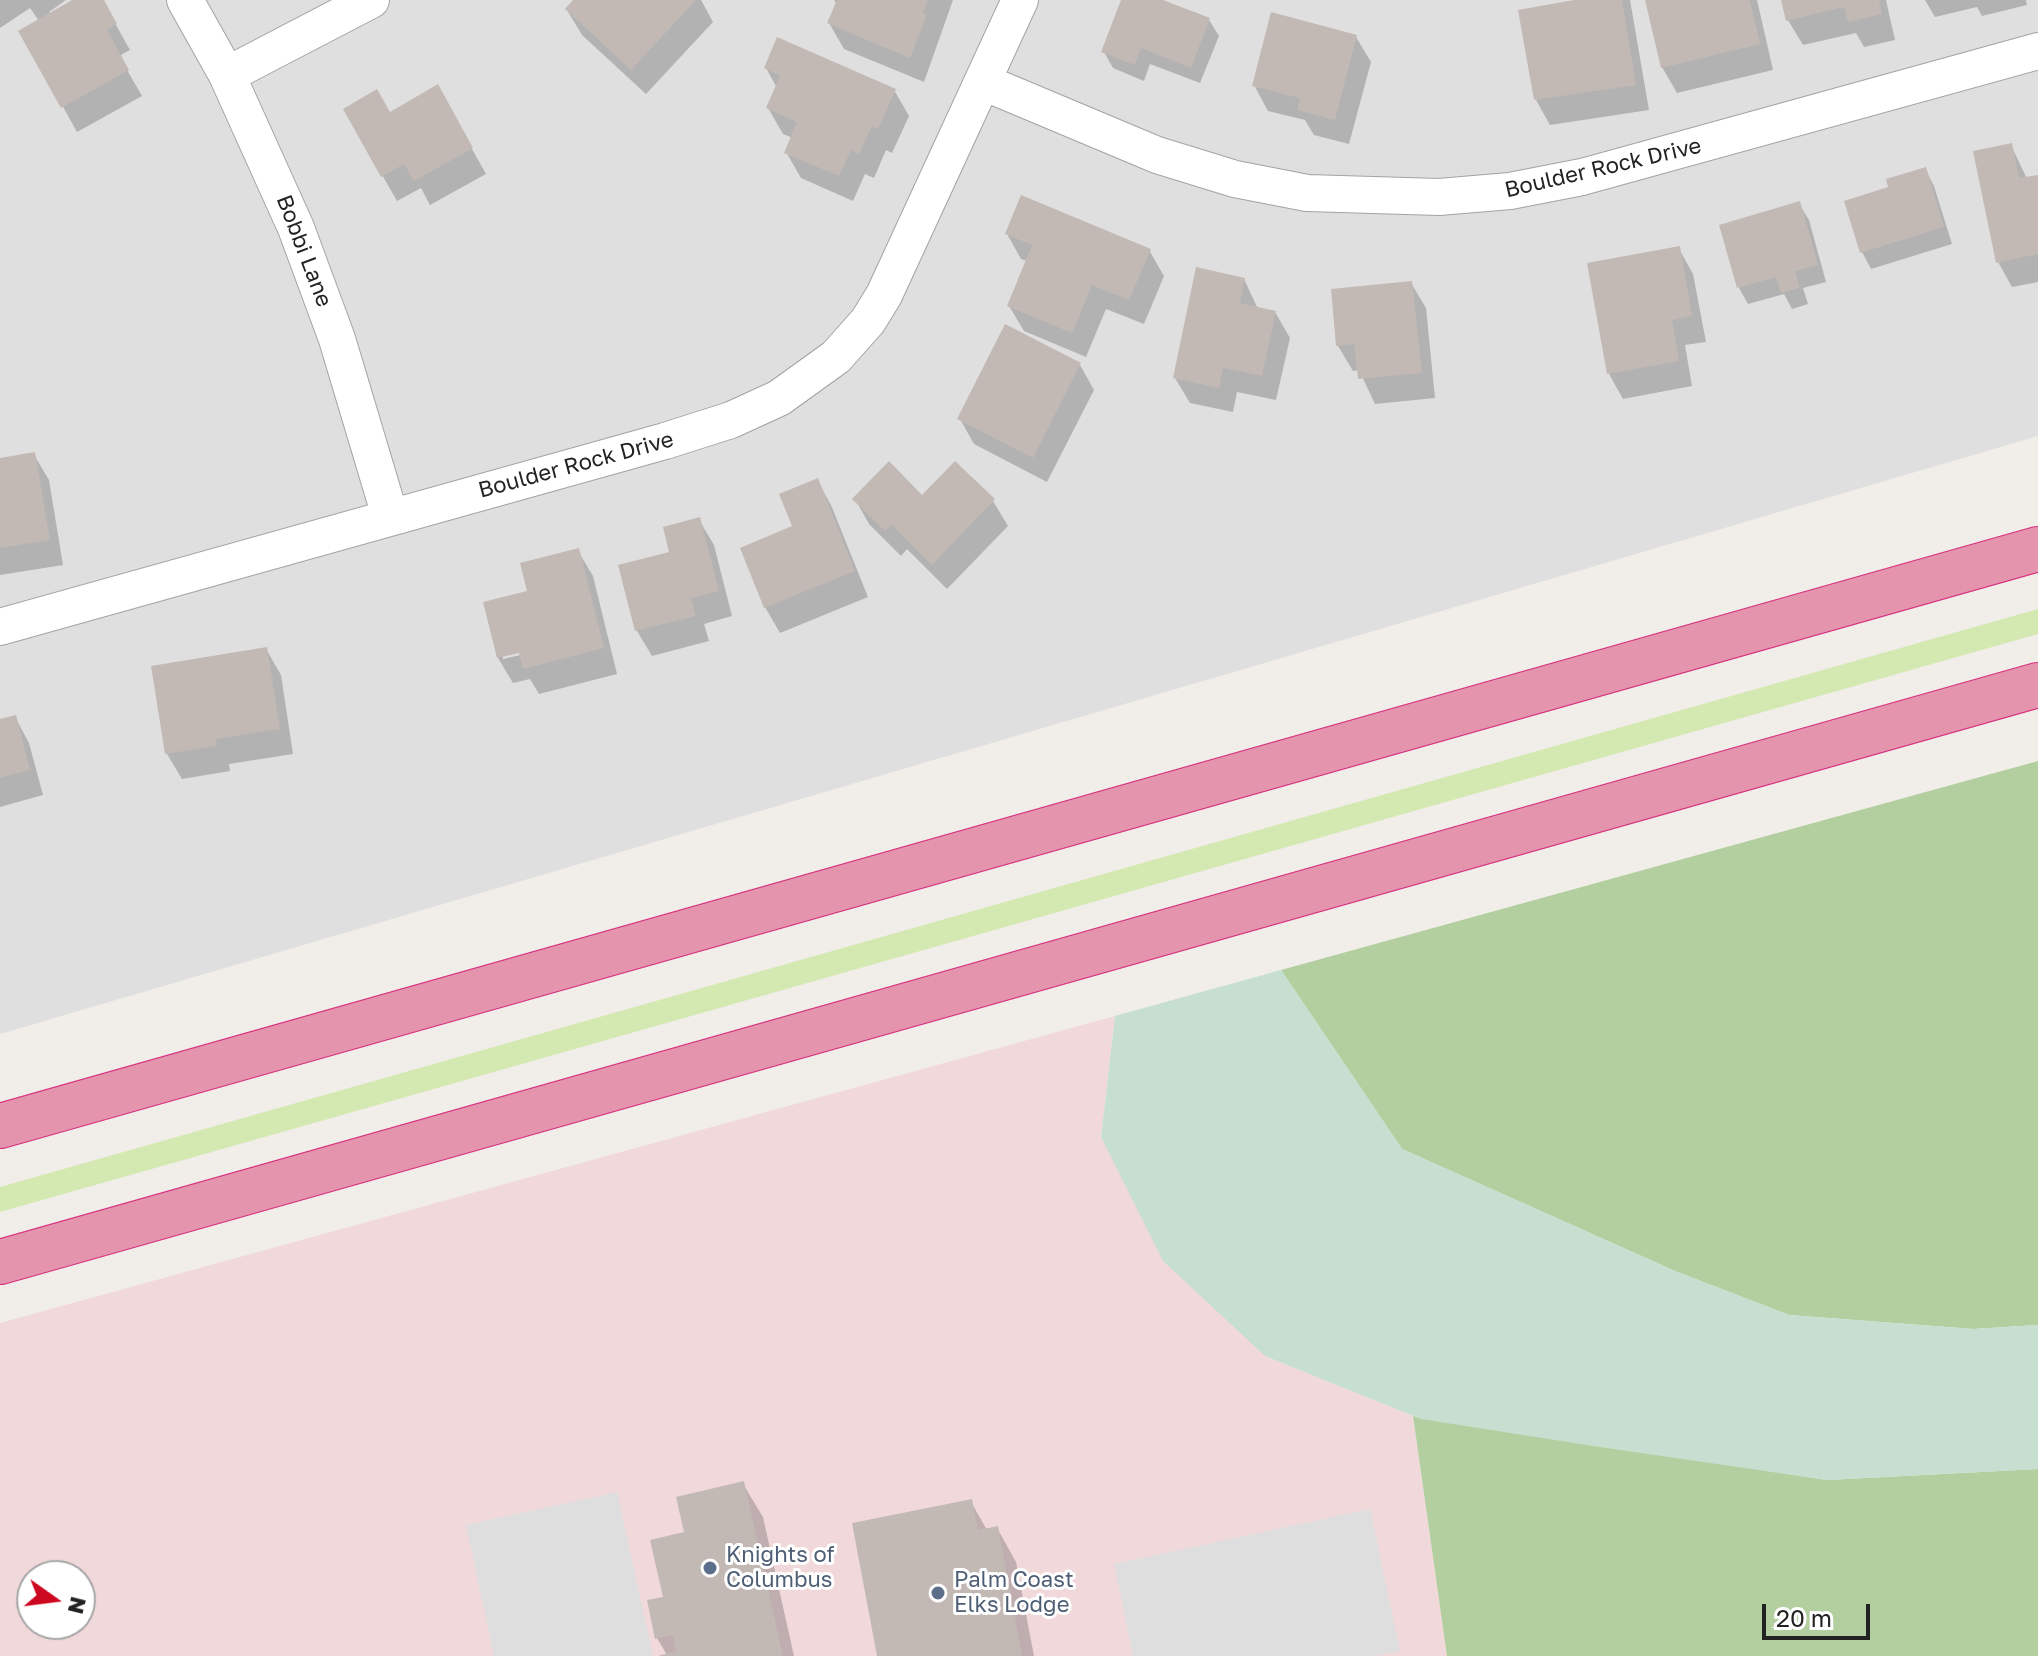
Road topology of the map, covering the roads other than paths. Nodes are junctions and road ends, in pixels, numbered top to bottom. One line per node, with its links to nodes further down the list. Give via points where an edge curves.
1 (185, 0): 5 (street, Bobbi Lane)
2 (371, 0): 5 (street)
3 (1020, 0): 6 (street, Boulder Rock Drive)
4 (2038, 51): 6 (street, Boulder Rock Drive, via 1594,174 1510,191 1439,197 1307,193 1222,176 1157,155)
5 (227, 75): 7 (street, Bobbi Lane, via 318,284)
6 (983, 82): 7 (street, Boulder Rock Drive, via 884,295 852,341 818,372 779,398 711,427)
7 (390, 516): 9 (street, Boulder Rock Drive)
8 (2038, 549): 11 (highway)
9 (0, 627)
10 (2038, 685): 12 (highway)
11 (0, 1126)
12 (0, 1262)

